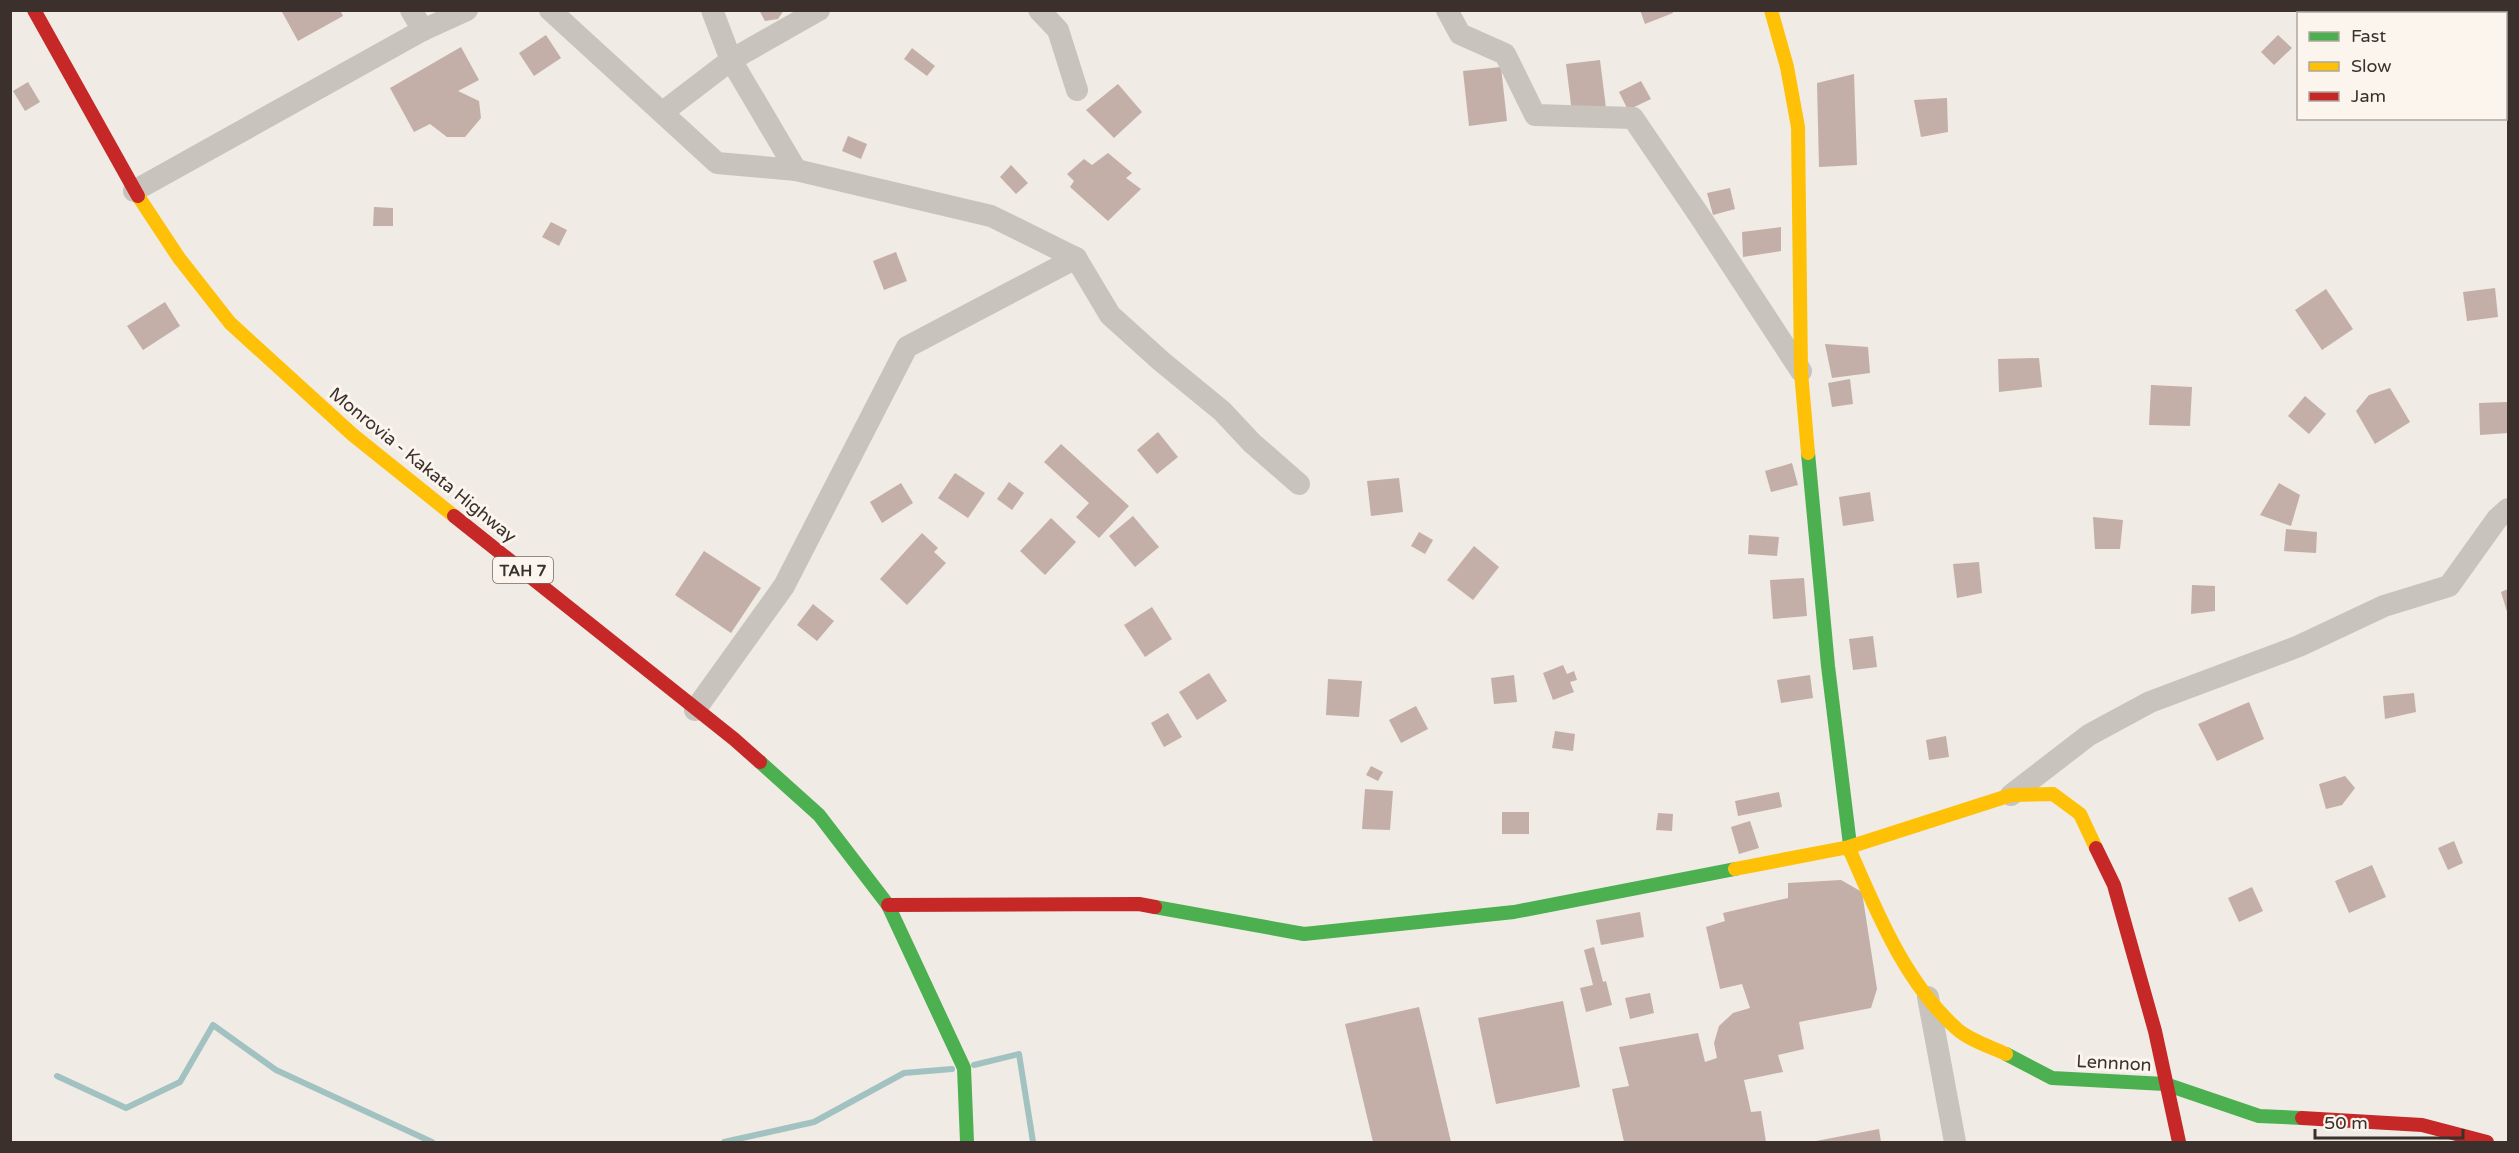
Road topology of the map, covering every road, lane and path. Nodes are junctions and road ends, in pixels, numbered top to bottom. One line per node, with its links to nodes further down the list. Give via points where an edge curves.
1 (34, 10): 14 (main road, Monrovia - Kakata Highway / TAH 7)
2 (467, 10): 9 (street)
3 (550, 10): 12 (street)
4 (712, 10): 10 (street)
5 (819, 10): 10 (street)
6 (1039, 10): 11 (street, via 1058,30)
7 (1447, 10): 16 (street, via 1460,34 1505,54 1535,115 1633,118)
8 (1771, 10): 16 (main road, Lennnon, via 1798,127)
9 (417, 20): 14 (street)
10 (731, 60): 12 (street); 13 (street)
11 (1077, 90)
12 (663, 112): 13 (street, via 717,163)
13 (796, 170): 15 (street, via 991,216)
14 (134, 191): 19 (main road, Monrovia - Kakata Highway / TAH 7, via 179,258 230,323 353,435)
15 (1076, 258): 17 (street, via 1110,315 1222,411); 19 (street, via 907,347 784,586)
16 (1802, 372): 21 (main road, Lennnon, via 1828,666)
17 (1299, 484)
18 (2508, 509): 20 (street, via 2449,586 2384,606 2299,646 2150,702 2089,735)
19 (695, 710): 22 (main road, Monrovia - Kakata Highway / TAH 7, via 734,739 819,815)
20 (2011, 795): 21 (main road); 24 (main road, via 2052,794 2080,814 2114,885 2152,1020)
21 (1850, 848): 22 (main road, via 1514,912 1304,934 1139,904); 23 (main road, Lennnon, via 1882,925)
22 (888, 905): 25 (main road, Monrovia - Kakata Highway / TAH 7, via 964,1068)
23 (1928, 997): 24 (main road, Lennnon, via 1958,1030 2052,1078); 26 (street)
24 (2165, 1084): 27 (main road); 28 (main road, Lennnon, via 2259,1116 2422,1125)
25 (967, 1143)
26 (1955, 1143)
27 (2179, 1143)
28 (2487, 1143)

